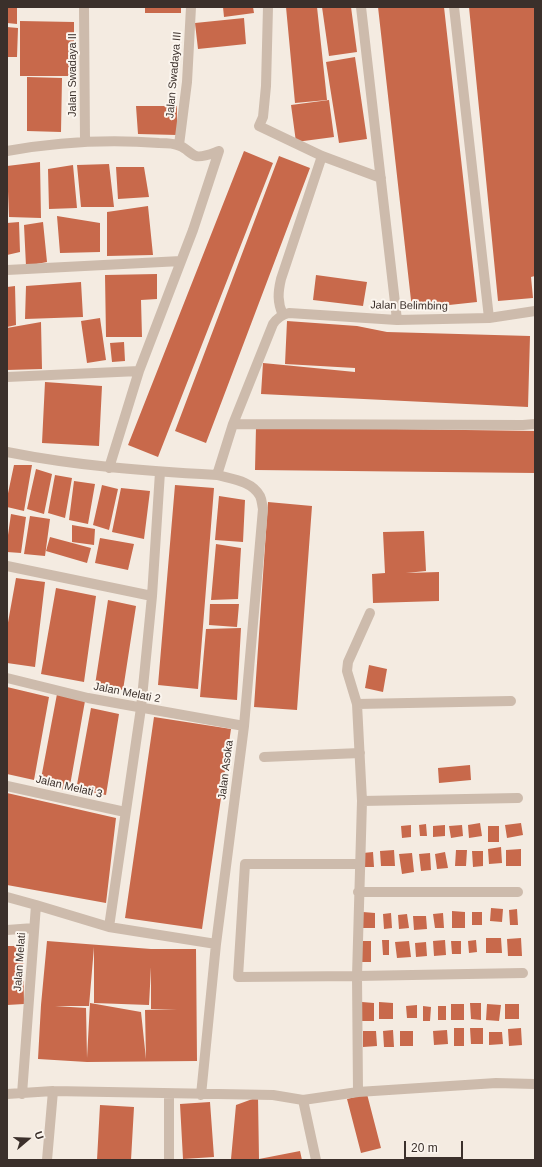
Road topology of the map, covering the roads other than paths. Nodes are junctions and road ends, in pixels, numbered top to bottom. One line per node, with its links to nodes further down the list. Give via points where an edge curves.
1 (84, 7): 6 (street, Jalan Swadaya II)
2 (191, 7): 7 (street, Jalan Swadaya III, via 187,82)
3 (268, 7): 9 (street, via 266,86 259,126)
4 (361, 7): 10 (street)
5 (454, 7): 15 (street)
6 (85, 142): 7 (street, via 160,143); 8 (street)
7 (179, 146): 11 (street, via 196,156 219,151)
8 (7, 151)
9 (322, 156): 10 (street); 14 (street, via 281,279 278,299)
10 (381, 178): 16 (street)
11 (181, 261): 12 (street); 17 (street)
12 (7, 270)
13 (535, 311): 15 (street, Jalan Belimbing)
14 (282, 314): 16 (street, Jalan Belimbing); 19 (street, via 273,324)
15 (490, 318): 16 (street, Jalan Belimbing)
16 (397, 320)
17 (139, 371): 18 (street); 22 (street)
18 (7, 377)
19 (233, 424): 20 (street); 24 (street)
20 (535, 424)
21 (7, 452): 22 (street, Jalan Asoka, via 45,460)
22 (109, 468): 23 (street, Jalan Asoka)
23 (160, 472): 24 (street, Jalan Asoka); 26 (street)
24 (217, 475): 32 (street, Jalan Asoka, via 245,482 260,497 263,509)
25 (7, 566): 26 (street)
26 (152, 596): 31 (street)
27 (370, 613): 30 (street, via 348,662 347,672)
28 (7, 678): 31 (street, Jalan Melati 2)
29 (511, 701): 30 (street)
30 (357, 704): 33 (street)
31 (141, 708): 32 (street, Jalan Melati 2); 38 (street)
32 (244, 726): 47 (street, Jalan Asoka)
33 (360, 753): 34 (street); 37 (street)
34 (264, 757)
35 (7, 786): 38 (street, Jalan Melati 3)
36 (518, 798): 37 (street)
37 (362, 801): 39 (street)
38 (125, 812): 44 (street)
39 (360, 864): 40 (street); 49 (street, via 245,864 238,977)
40 (358, 892): 41 (street); 49 (street)
41 (518, 892)
42 (7, 898): 43 (street)
43 (36, 905): 44 (street); 45 (street, Jalan Melati)
44 (109, 927): 47 (street)
45 (34, 928): 46 (street); 54 (street, Jalan Melati)
46 (7, 930)
47 (216, 944): 56 (street, Jalan Asoka)
48 (523, 972): 49 (street)
49 (357, 976): 52 (street)
50 (535, 1084): 52 (street, via 496,1083)
51 (54, 1091): 54 (street); 55 (street); 58 (street)
52 (358, 1092): 57 (street)
53 (7, 1094): 54 (street)
54 (22, 1094)
55 (169, 1094): 56 (street); 59 (street)
56 (201, 1094): 57 (street, via 272,1095)
57 (303, 1100): 60 (street)
58 (47, 1160)
59 (169, 1160)
60 (316, 1160)

